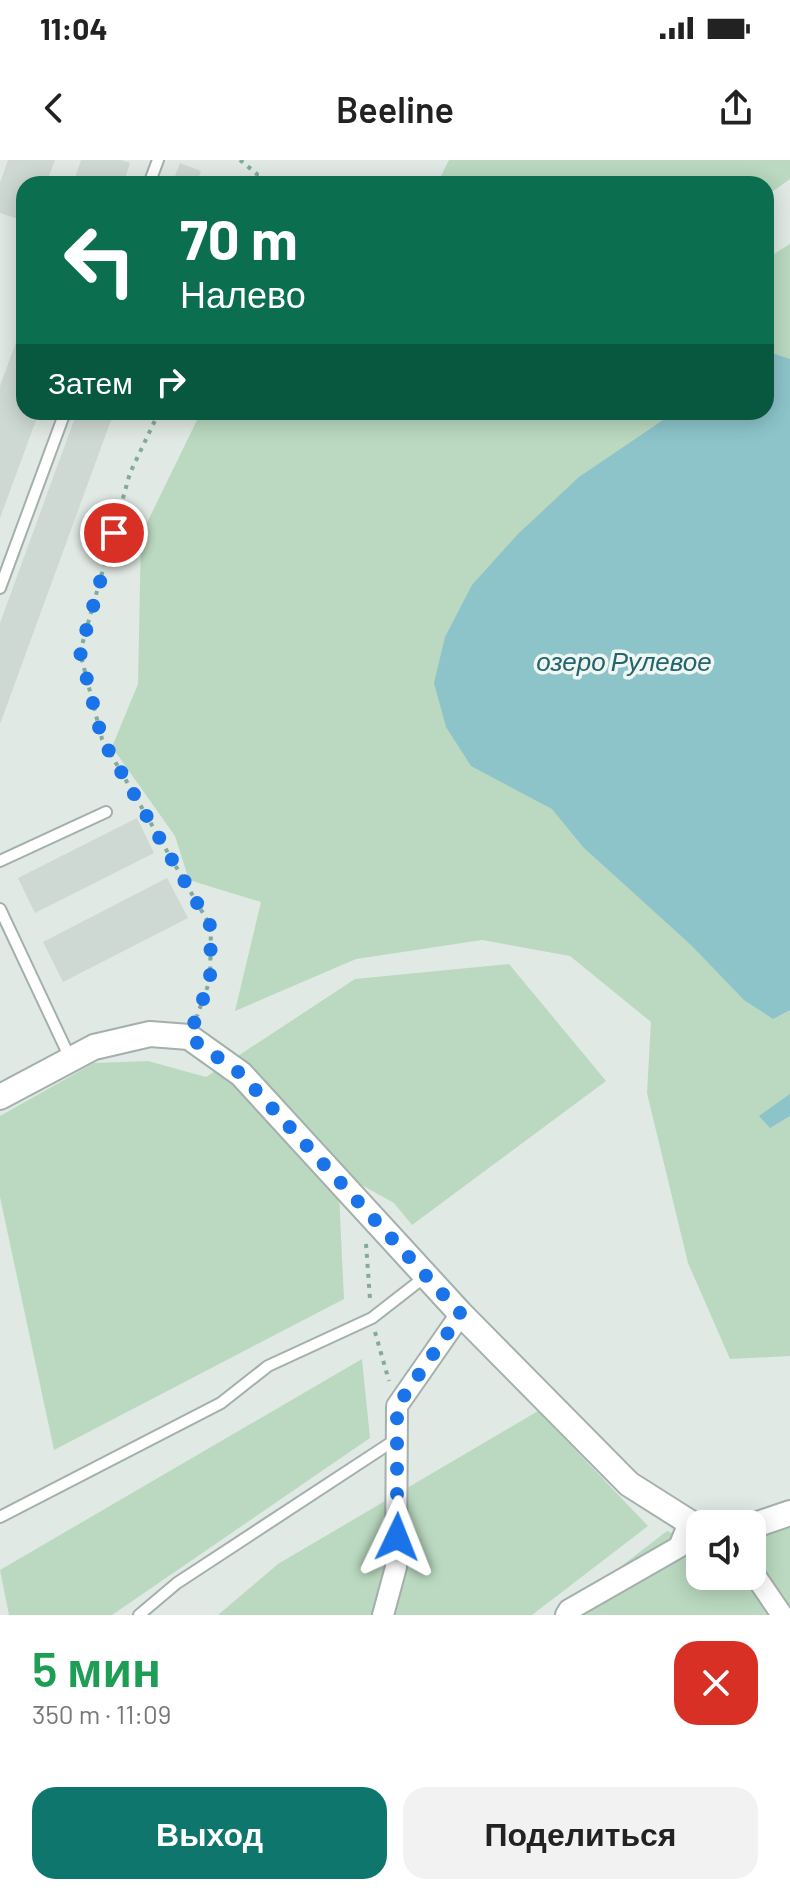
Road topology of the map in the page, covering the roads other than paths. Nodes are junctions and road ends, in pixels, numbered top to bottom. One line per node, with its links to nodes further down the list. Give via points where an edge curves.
1 (62, 420): 2 (lane)
2 (0, 588)
3 (106, 812): 4 (lane)
4 (0, 861)
5 (0, 909): 6 (lane)
6 (71, 1059): 7 (street); 8 (street, via 94,1047 150,1034 189,1037 241,1074)
7 (0, 1097)
8 (426, 1276): 9 (street); 12 (lane, via 372,1318 268,1366 221,1403)
9 (461, 1314): 10 (street, via 397,1406); 13 (street, via 629,1484)
10 (398, 1438): 17 (lane, via 177,1583); 18 (street, via 396,1567)
11 (790, 1513): 14 (street)
12 (0, 1517)
13 (686, 1521)
14 (766, 1521)
15 (686, 1537): 19 (street, via 679,1547)
16 (765, 1590): 20 (street)
17 (139, 1615)
18 (383, 1615)
19 (566, 1615)
20 (782, 1615)

